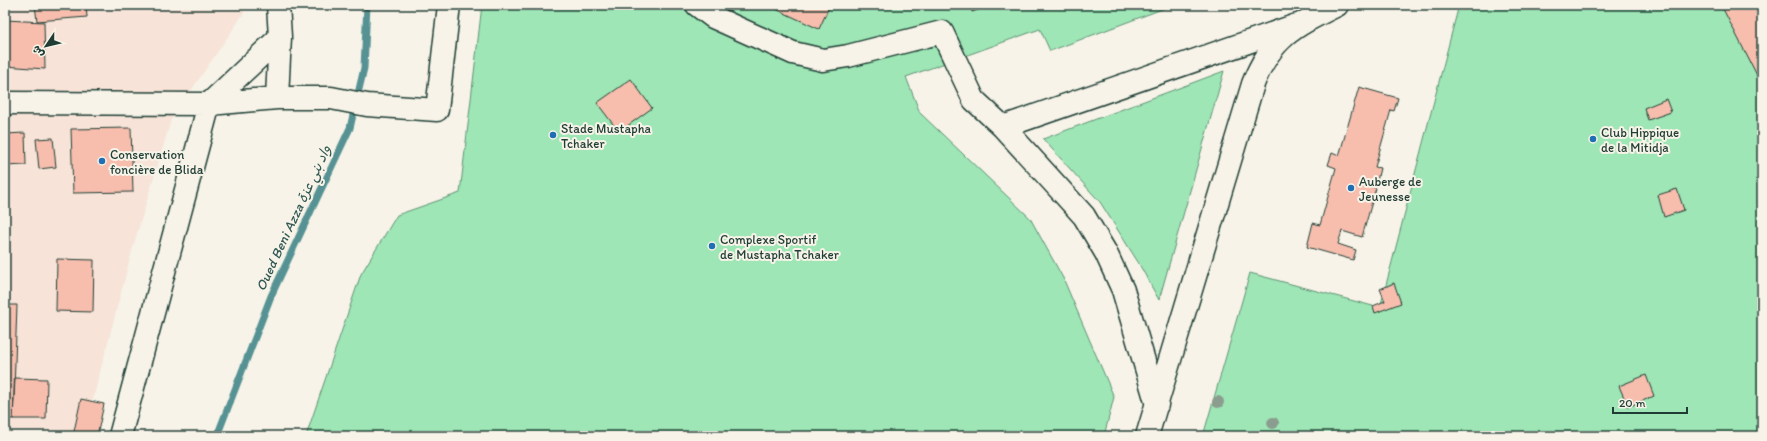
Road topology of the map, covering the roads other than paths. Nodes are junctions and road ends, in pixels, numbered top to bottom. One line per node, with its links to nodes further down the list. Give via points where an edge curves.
1 (278, 5): 6 (street)
2 (449, 5): 7 (street, via 437,110 367,105 331,98)
3 (697, 5): 10 (street, via 713,17 793,53 823,60 942,32 974,100)
4 (1337, 5): 5 (street)
5 (1296, 25): 10 (street); 11 (street, via 1270,50 1253,84)
6 (280, 37): 7 (street); 9 (street)
7 (277, 98): 9 (street)
8 (5, 103): 9 (street)
9 (209, 104): 12 (street)
10 (1003, 127): 11 (street, via 1084,216 1106,253 1123,290)
11 (1157, 405): 13 (street)
12 (120, 436)
13 (1147, 436)

